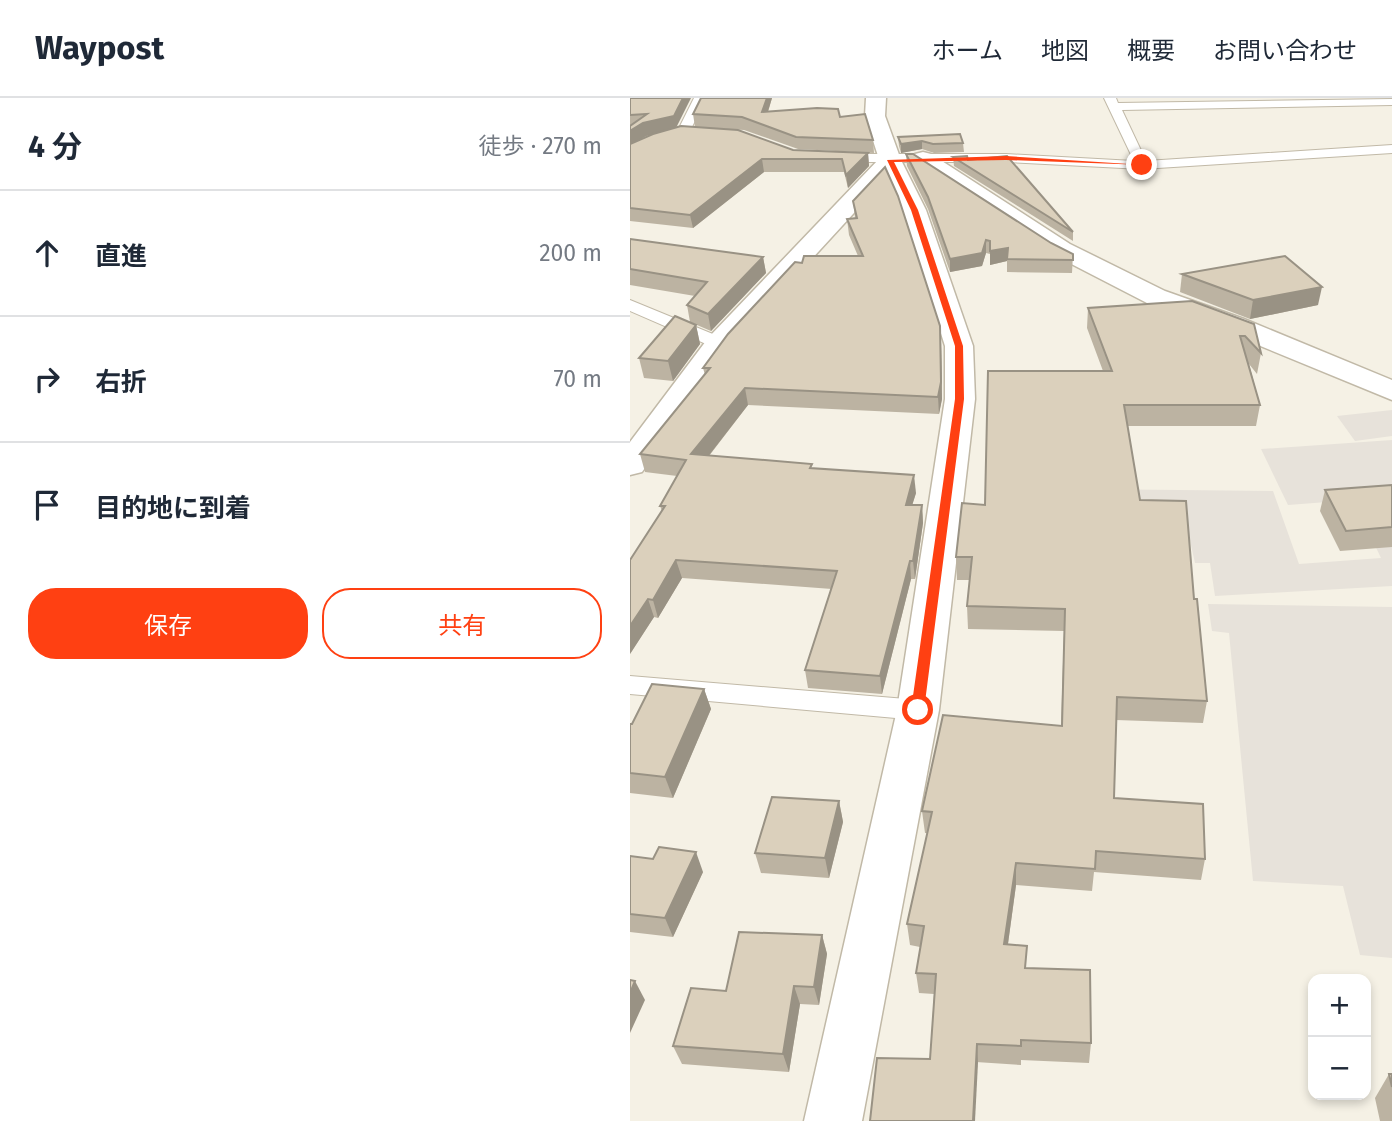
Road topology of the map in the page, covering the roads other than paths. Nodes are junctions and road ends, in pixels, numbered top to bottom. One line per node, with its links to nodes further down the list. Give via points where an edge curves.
1 (700, 98): 5 (lane, via 677,134)
2 (876, 98): 8 (street, via 875,116)
3 (1113, 102): 4 (lane); 9 (lane)
4 (1392, 102)
5 (719, 135)
6 (1392, 149): 9 (lane)
7 (822, 157): 8 (lane)
8 (907, 160): 9 (lane, via 1006,158); 11 (street); 12 (street, via 1061,249 1156,297); 15 (street, via 914,210 959,346 960,399)
9 (1142, 165)
10 (630, 305): 11 (lane)
11 (719, 343): 13 (street)
12 (1392, 391)
13 (630, 465)
14 (630, 685): 15 (lane)
15 (918, 710): 16 (street)
16 (833, 1121)

